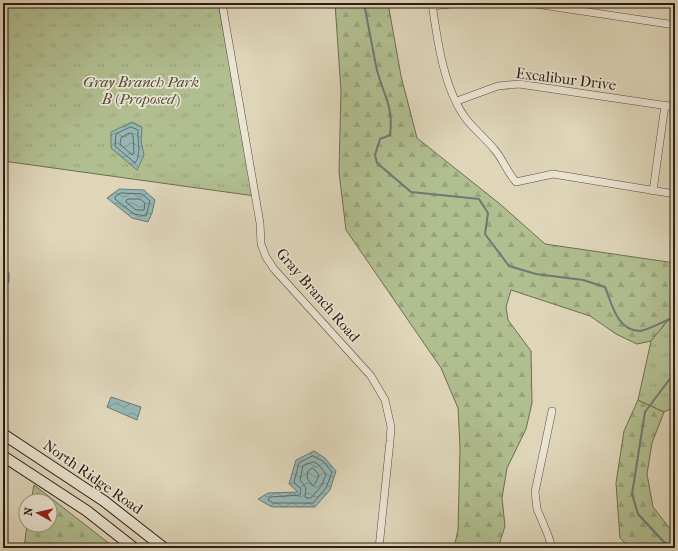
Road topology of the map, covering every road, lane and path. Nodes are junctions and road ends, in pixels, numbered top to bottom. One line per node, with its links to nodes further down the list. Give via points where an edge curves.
1 (222, 3): 16 (street, Gray Branch Road, via 259,216 261,244 266,257 298,297 371,376 385,400 389,414 390,441)
2 (459, 3): 4 (street)
3 (529, 3): 5 (street)
4 (433, 5): 6 (street, via 446,76)
5 (675, 25)
6 (457, 101): 7 (street, Excalibur Drive, via 498,86 519,84); 9 (street, via 466,119 495,150 516,182 553,174)
7 (665, 105): 8 (street, Excalibur Drive); 9 (street)
8 (675, 107)
9 (653, 191): 10 (street)
10 (675, 194)
11 (552, 410): 17 (street, via 535,487 538,514)
12 (3, 434): 15 (main road, North Ridge Road, via 104,501)
13 (3, 456): 14 (main road, via 87,511)
14 (134, 548)
15 (164, 548)
16 (379, 548)
17 (552, 548)

